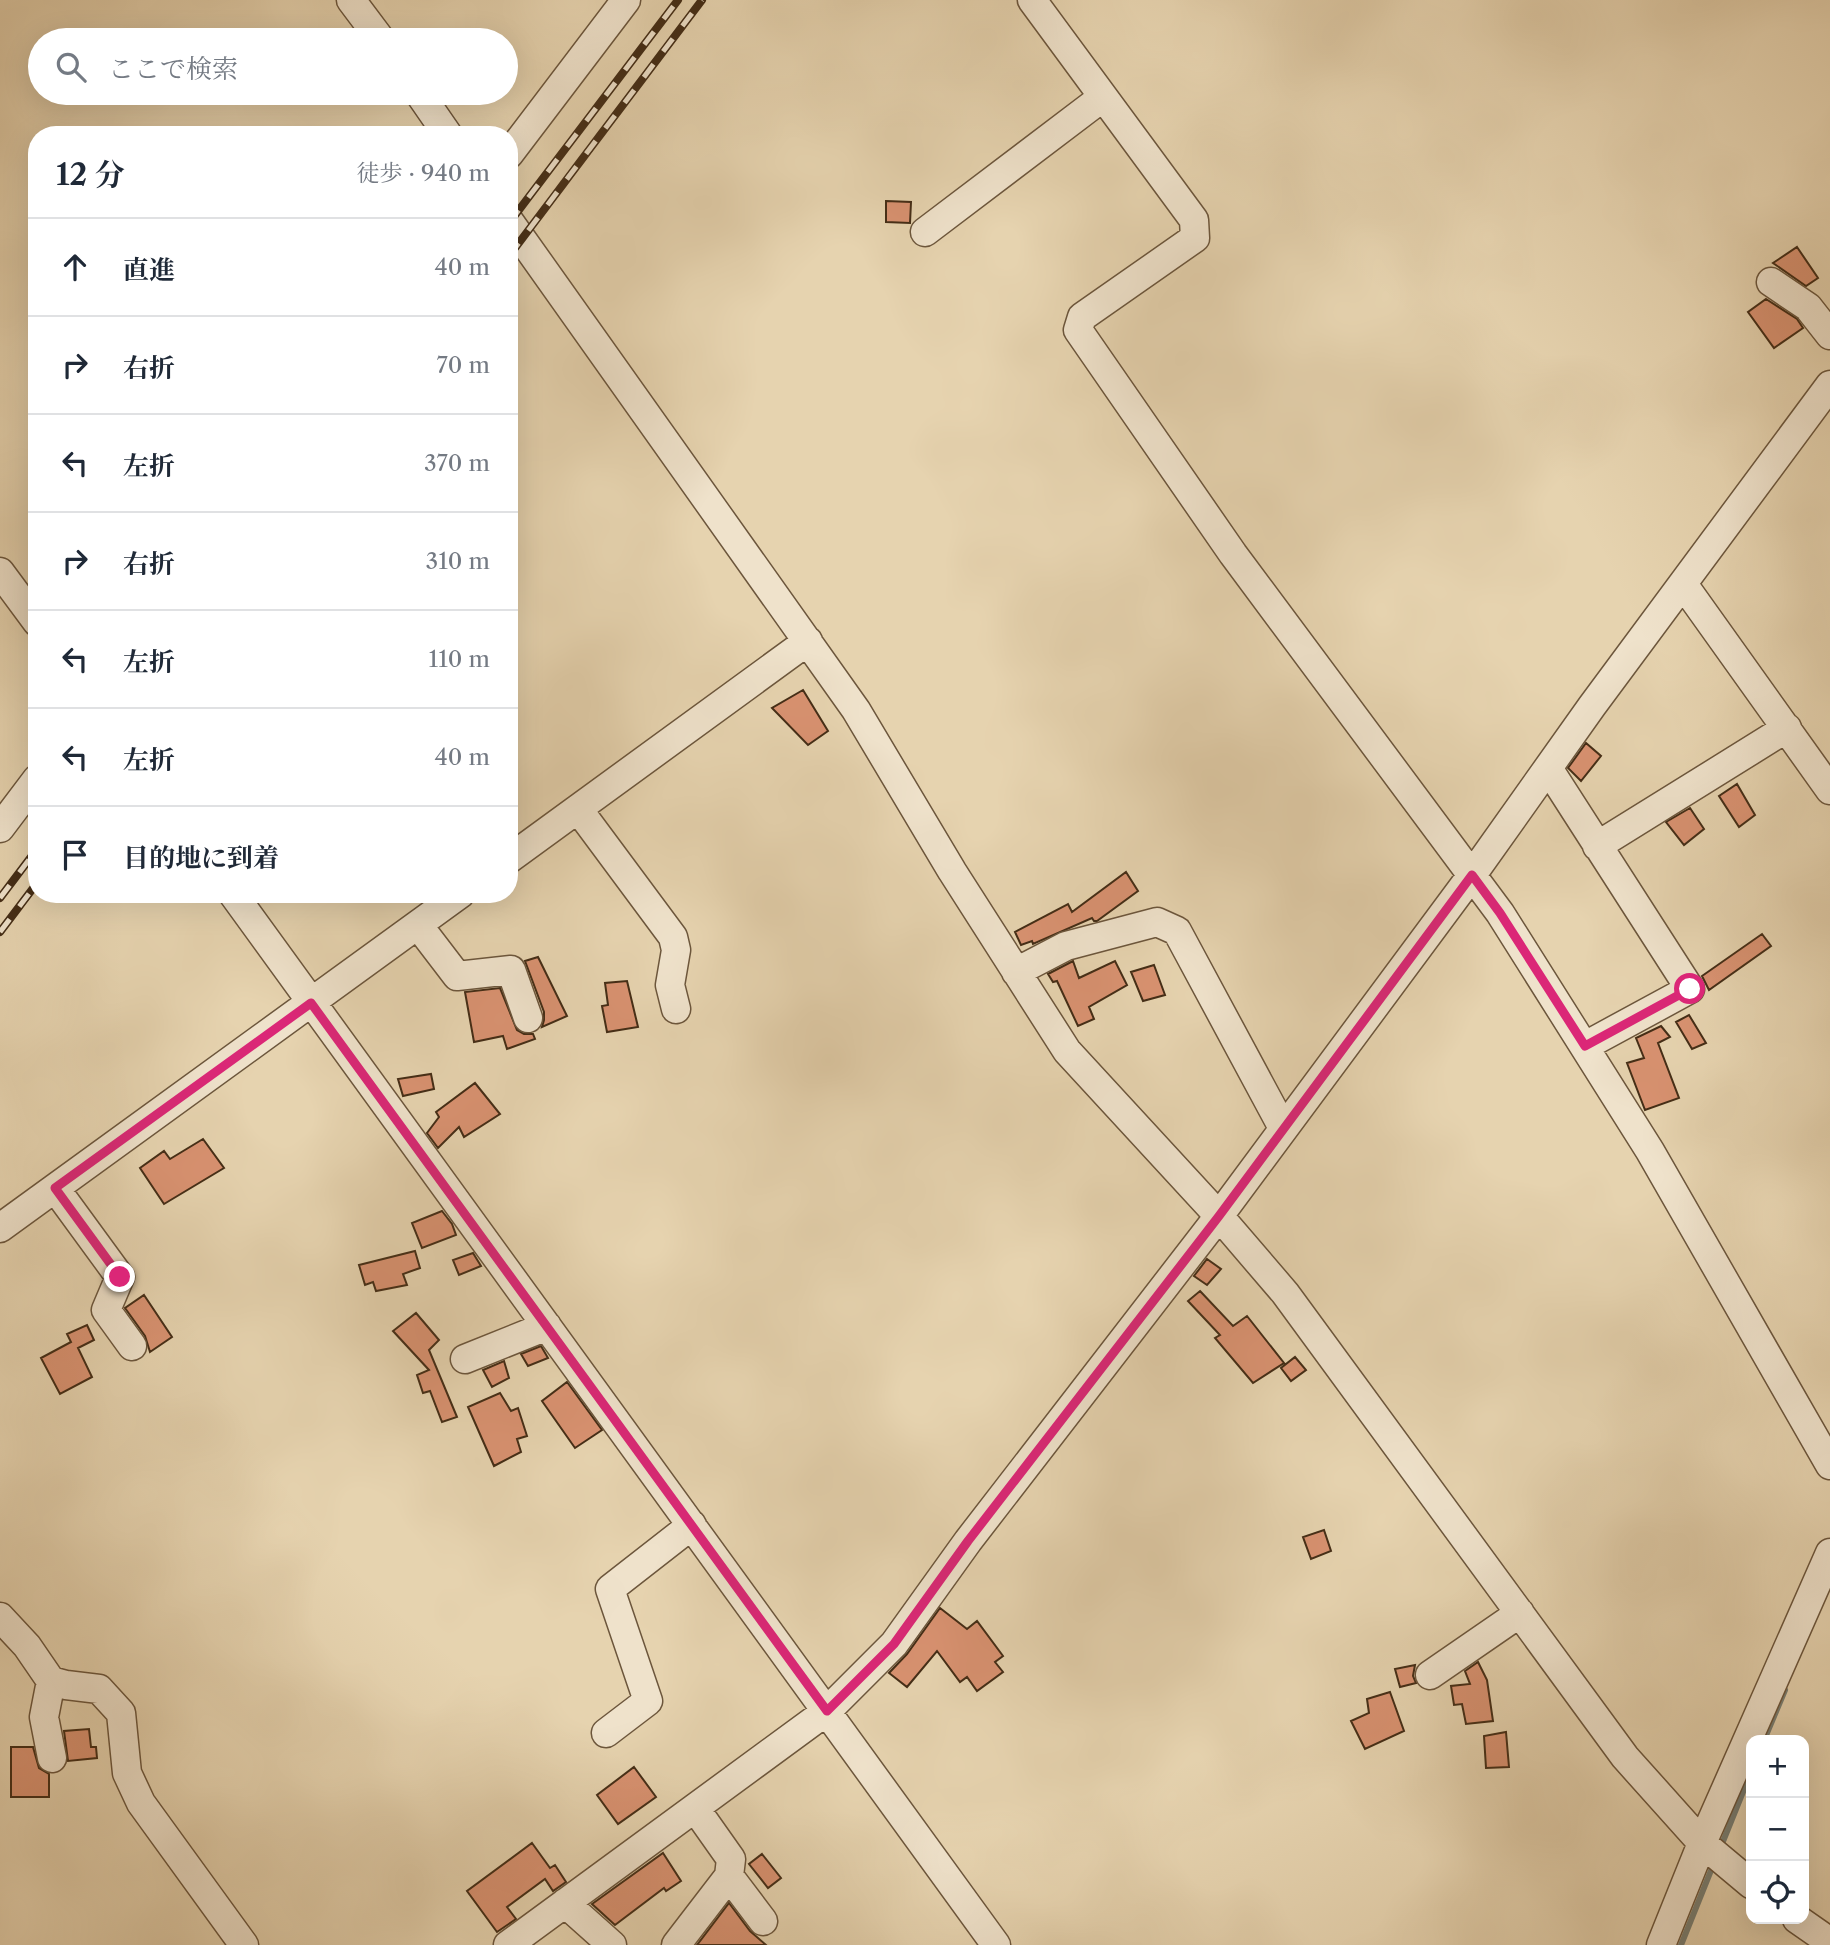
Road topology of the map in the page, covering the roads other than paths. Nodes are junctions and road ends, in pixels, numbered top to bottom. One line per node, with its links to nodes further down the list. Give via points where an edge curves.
1 (351, 0): 4 (street)
2 (626, 0): 8 (street)
3 (1032, 0): 5 (street)
4 (372, 28)
5 (1103, 97): 9 (street); 26 (street, via 1194,220 1195,238 1082,317 1078,330 1233,554)
6 (427, 105): 7 (street)
7 (442, 126)
8 (518, 142)
9 (925, 232)
10 (518, 234): 17 (street)
11 (1772, 282): 12 (street, via 1808,307)
12 (1830, 335)
13 (1830, 385): 15 (street)
14 (0, 572): 16 (street)
15 (1683, 584): 18 (street); 19 (street)
16 (28, 610)
17 (808, 641): 22 (street); 30 (street, via 856,710)
18 (1787, 728): 20 (street); 24 (street)
19 (1548, 768): 24 (street); 26 (street)
20 (1830, 790)
21 (28, 791): 23 (street)
22 (578, 809): 25 (street); 32 (street, via 673,937 676,950 670,985)
23 (0, 828)
24 (1597, 846): 34 (street, via 1690,989)
25 (518, 852)
26 (1472, 875): 34 (street); 35 (street)
27 (239, 903): 31 (street)
28 (448, 903): 29 (street)
29 (418, 925): 31 (street); 33 (street, via 457,976 511,970)
30 (1016, 972): 35 (street, via 1066,946 1157,922 1177,931); 37 (street, via 1066,1051)
31 (311, 1003): 36 (street); 39 (street)
32 (676, 1009)
33 (528, 1018)
34 (1585, 1046): 42 (street)
35 (1283, 1128): 37 (street)
36 (55, 1188): 38 (street); 40 (street, via 120,1277 107,1310)
37 (1219, 1216): 45 (street, via 1293,1304); 49 (street, via 894,1644)
38 (0, 1228)
39 (547, 1326): 41 (street); 43 (street)
40 (132, 1346)
41 (465, 1359)
42 (1830, 1465)
43 (692, 1525): 49 (street); 50 (street, via 610,1589 648,1701)
44 (1830, 1553): 53 (street)
45 (1520, 1613): 47 (street); 53 (street, via 1625,1757)
46 (0, 1617): 48 (street)
47 (1430, 1675)
48 (51, 1681): 51 (street, via 44,1717); 60 (street, via 99,1689 121,1713 127,1773 141,1803)
49 (827, 1711): 52 (street); 64 (street)
50 (606, 1733)
51 (52, 1758)
52 (695, 1808): 54 (street, via 731,1860); 56 (street)
53 (1702, 1843): 55 (street); 65 (street)
54 (729, 1876): 57 (street); 63 (street)
55 (1746, 1880)
56 (565, 1903): 61 (street); 62 (street)
57 (764, 1922)
58 (1804, 1924): 59 (street)
59 (1830, 1942)
60 (244, 1945)
61 (508, 1945)
62 (612, 1945)
63 (676, 1945)
64 (996, 1945)
65 (1661, 1945)

